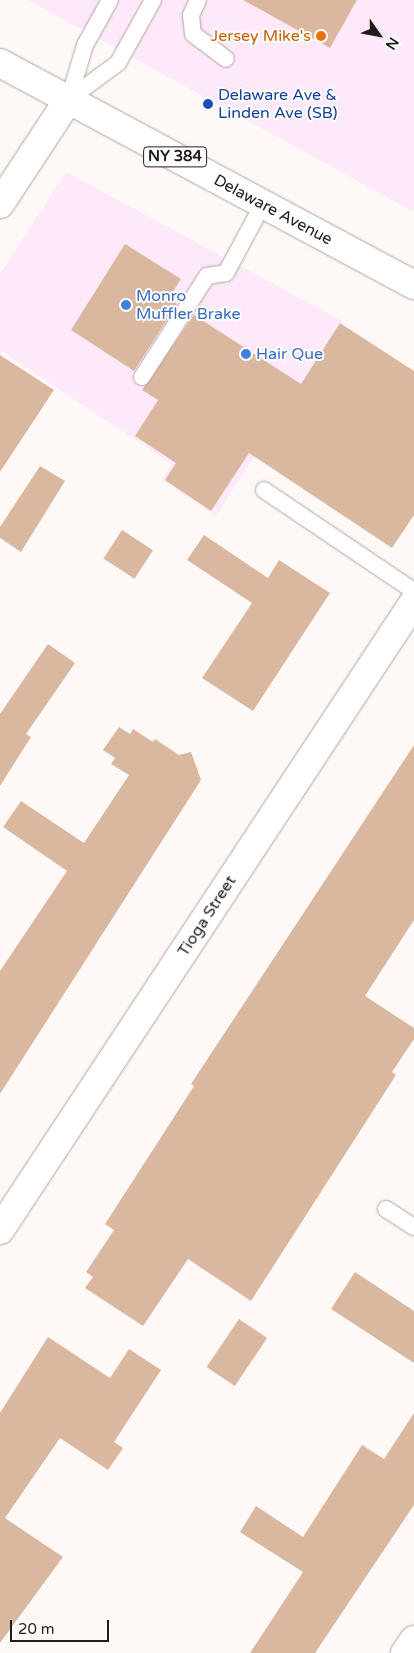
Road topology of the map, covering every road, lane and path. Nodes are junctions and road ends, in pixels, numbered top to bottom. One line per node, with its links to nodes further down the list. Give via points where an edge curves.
1 (110, 0): 6 (lane, via 86,45)
2 (153, 0): 6 (lane, via 118,63)
3 (198, 0): 4 (lane, via 191,15 193,34)
4 (226, 59)
5 (0, 62): 6 (street, Delaware Avenue / NY 384)
6 (69, 99): 7 (street); 8 (street, Delaware Avenue / NY 384)
7 (0, 204)
8 (263, 204): 9 (street, Delaware Avenue / NY 384); 10 (lane, via 226,274 207,276)
9 (414, 285)
10 (142, 376)
11 (264, 490): 12 (lane)
12 (414, 591)
13 (414, 602): 16 (street, Tioga Street)
14 (386, 1209): 15 (lane)
15 (414, 1227)
16 (0, 1230)
17 (414, 1640): 18 (street)
18 (405, 1653)

